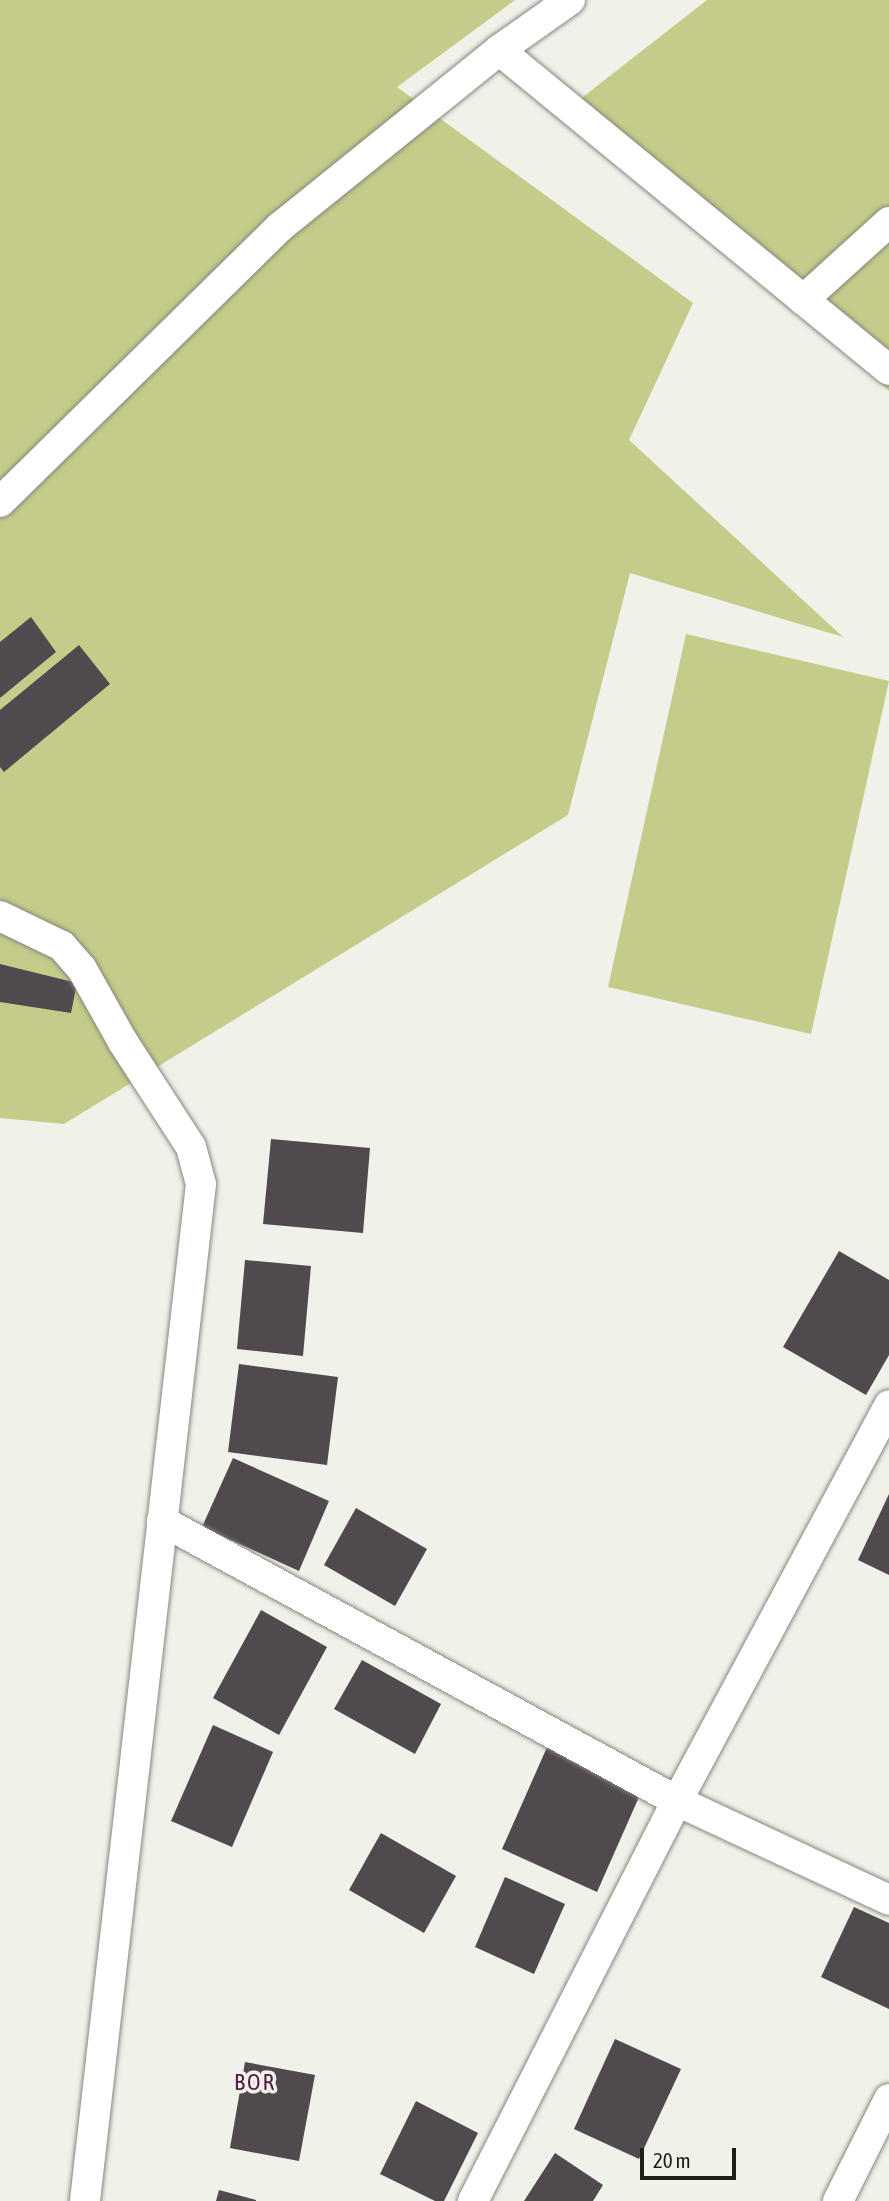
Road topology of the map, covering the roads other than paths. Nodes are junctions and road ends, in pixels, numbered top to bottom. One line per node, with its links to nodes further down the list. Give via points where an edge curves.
1 (570, 0): 2 (street)
2 (499, 50): 4 (street); 6 (street, via 280,227)
3 (889, 222): 4 (street)
4 (803, 300): 5 (street)
5 (889, 370)
6 (0, 502)
7 (0, 916): 9 (street, via 62,946 82,969 197,1162 201,1184)
8 (889, 1405): 10 (street)
9 (162, 1521): 10 (street); 13 (street)
10 (677, 1801): 11 (street); 14 (street)
11 (889, 1900)
12 (889, 2099): 15 (street)
13 (85, 2201)
14 (473, 2201)
15 (838, 2201)

